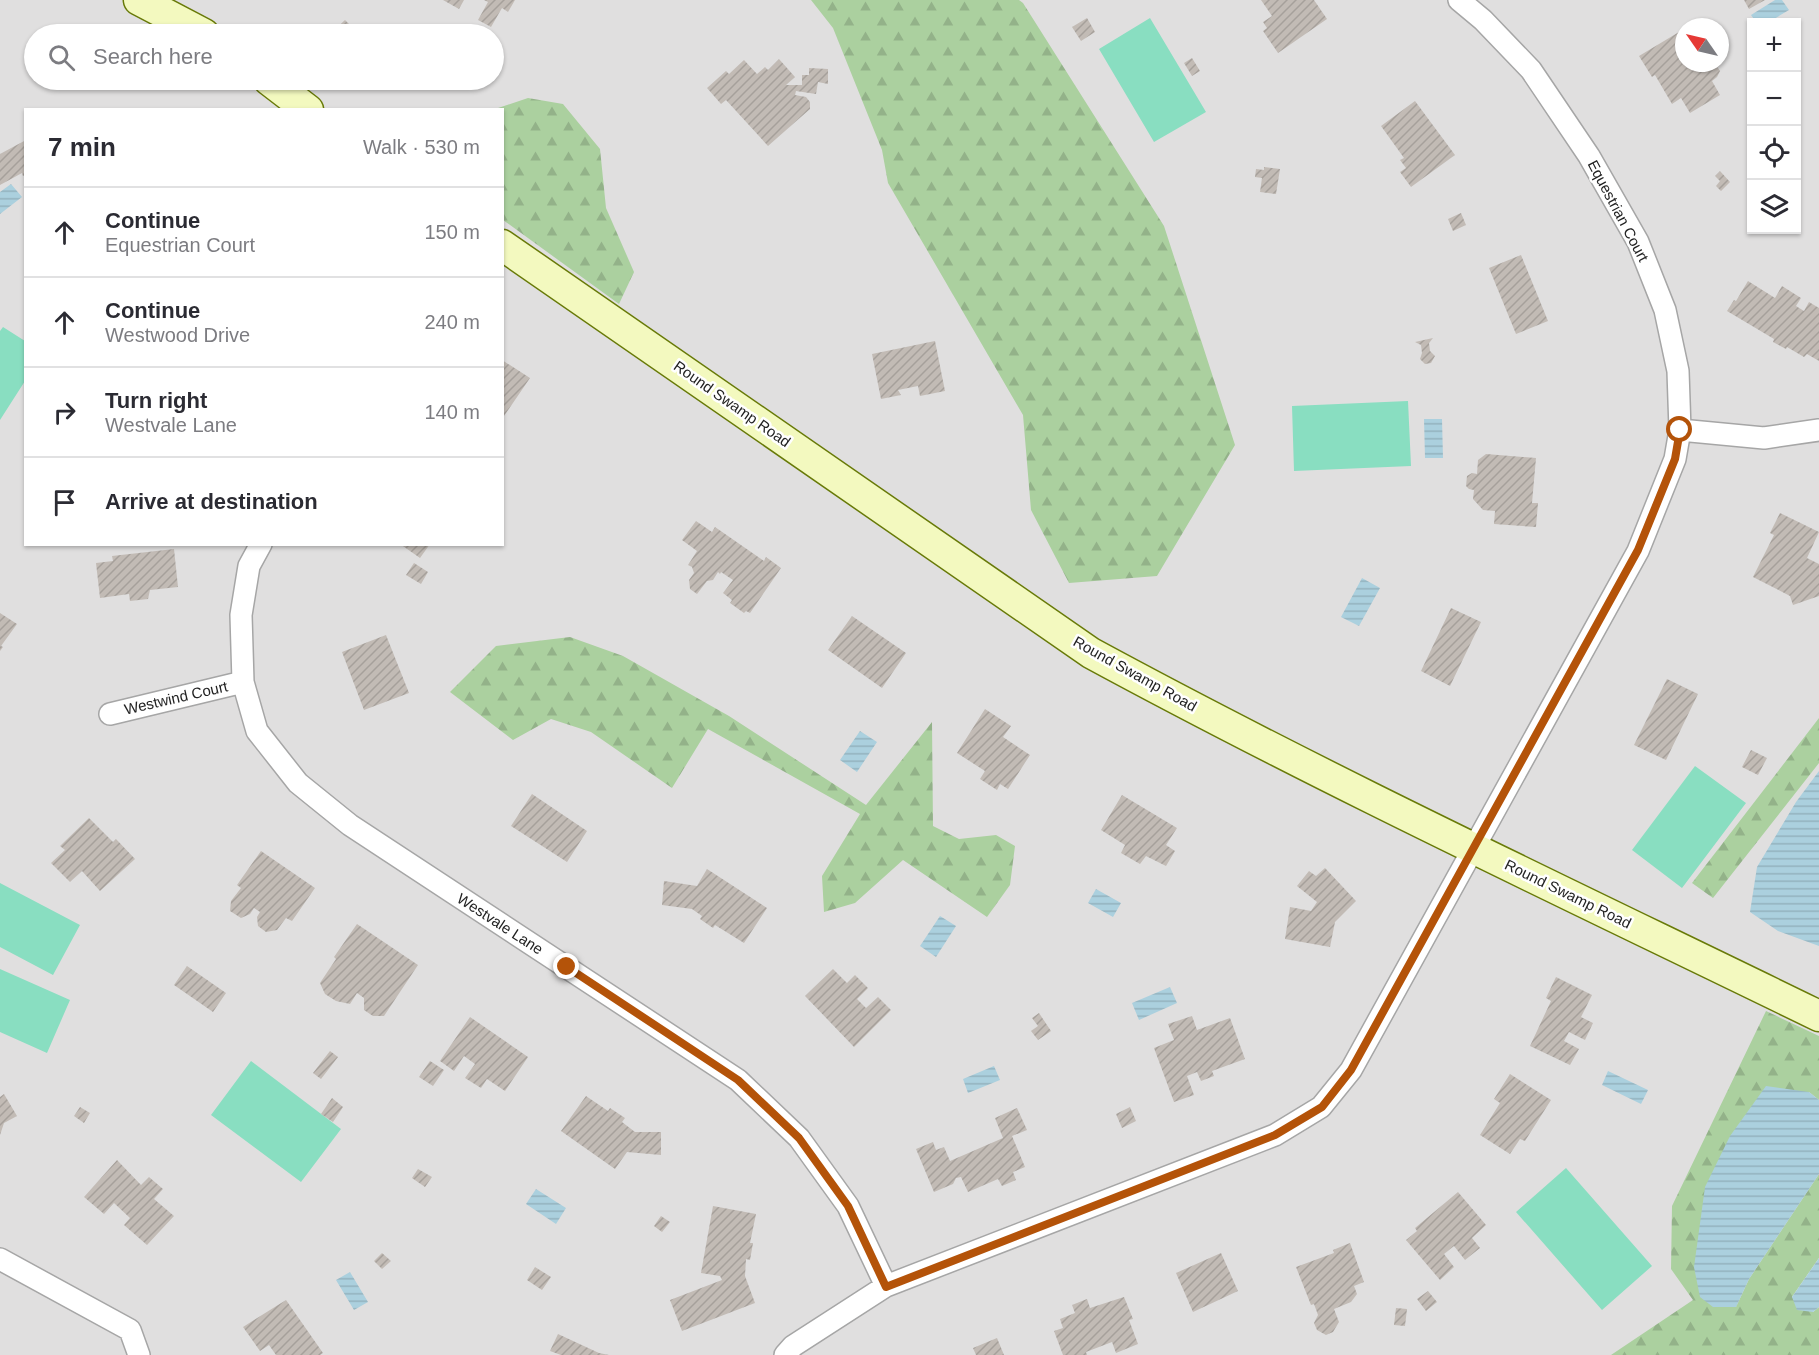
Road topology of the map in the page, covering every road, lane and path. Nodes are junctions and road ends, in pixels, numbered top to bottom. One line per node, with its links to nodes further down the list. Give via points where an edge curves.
1 (139, 0): 3 (street)
2 (1459, 0): 7 (street, Equestrian Court, via 1531,70 1589,156 1638,242 1665,310 1678,371)
3 (185, 24)
4 (282, 90): 5 (street)
5 (305, 108)
6 (504, 246): 12 (street, Round Swamp Road, via 1091,653)
7 (1680, 430): 8 (street, via 1764,438); 12 (street, Equestrian Court, via 1675,459 1638,550)
8 (1819, 430)
9 (260, 546): 10 (street, Westvale Lane, via 249,566 241,615)
10 (243, 682): 11 (street, Westwind Court); 15 (street, Westvale Lane, via 257,731 298,783 350,825 738,1080 799,1138 848,1206)
11 (110, 714)
12 (1474, 848): 13 (street, Round Swamp Road); 15 (street, Equestrian Court, via 1351,1070 1322,1107 1275,1135)
13 (1819, 1016)
14 (0, 1259): 16 (street, via 130,1330)
15 (886, 1287): 17 (street, Equestrian Court)
16 (139, 1355)
17 (785, 1355)

